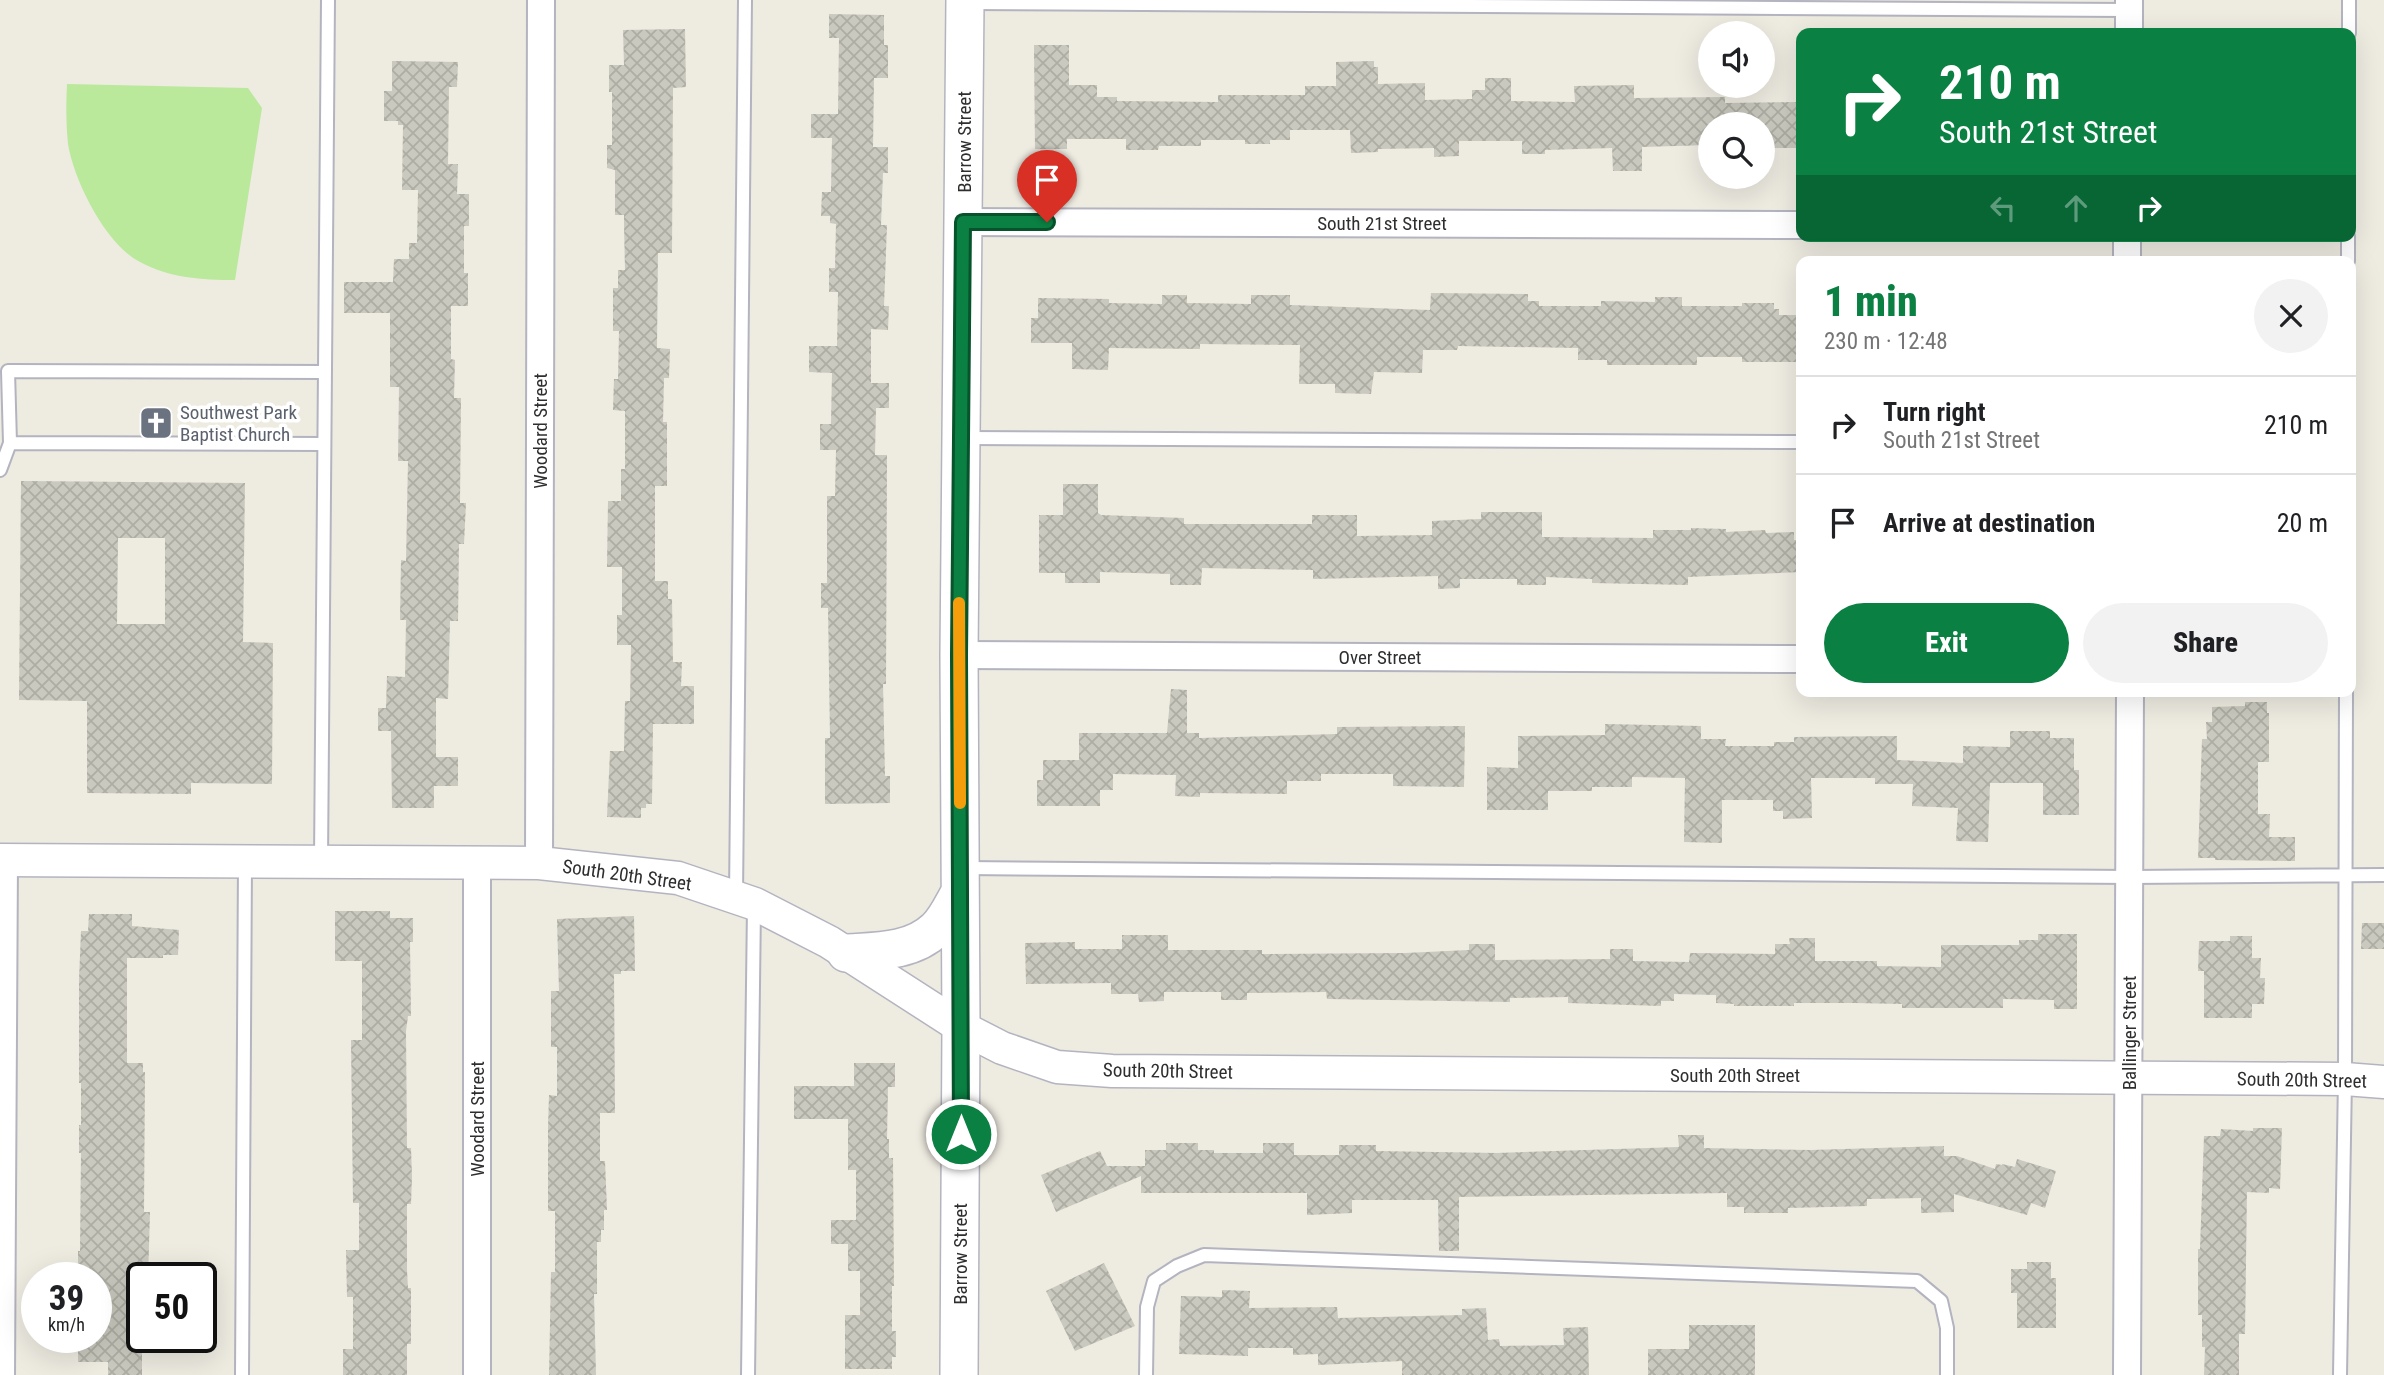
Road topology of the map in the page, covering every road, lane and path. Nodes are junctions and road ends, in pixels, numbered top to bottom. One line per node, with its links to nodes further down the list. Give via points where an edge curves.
1 (328, 0): 10 (lane)
2 (541, 0): 24 (street, Woodard Street)
3 (745, 0): 29 (lane)
4 (2349, 0): 7 (lane)
5 (965, 1): 6 (lane); 8 (main road, Barrow Street)
6 (2129, 14)
7 (2349, 28)
8 (963, 222): 9 (street, South 21st Street); 11 (main road, Barrow Street)
9 (1796, 225)
10 (325, 372): 13 (lane, via 8,371); 14 (lane)
11 (961, 438): 12 (lane); 16 (main road, Barrow Street)
12 (1796, 442)
13 (10, 443): 14 (lane); 15 (lane)
14 (324, 444): 22 (lane)
15 (0, 470)
16 (959, 655): 17 (street, Over Street); 28 (main road, Barrow Street)
17 (1796, 659)
18 (2130, 697): 27 (street, Ballinger Street)
19 (2346, 697): 25 (lane)
20 (2, 860): 21 (street, South 20th Street); 35 (street)
21 (245, 861): 22 (street, South 20th Street); 36 (lane)
22 (321, 862): 23 (street, South 20th Street)
23 (477, 862): 24 (street, South 20th Street); 37 (street, Woodard Street)
24 (539, 863): 29 (street, South 20th Street, via 678,878)
25 (2345, 875): 26 (lane); 27 (lane); 33 (lane)
26 (2384, 875)
27 (2130, 877): 28 (lane); 32 (street, Ballinger Street)
28 (960, 880): 30 (main road, via 937,928 922,940 903,948); 31 (main road, Barrow Street)
29 (745, 900): 30 (street, South 20th Street); 38 (lane)
30 (846, 953): 31 (street, South 20th Street)
31 (961, 1027): 32 (street, South 20th Street, via 1002,1048 1057,1067 1112,1071); 39 (main road, Barrow Street)
32 (2129, 1078): 33 (street, South 20th Street); 42 (street, Ballinger Street)
33 (2345, 1079): 34 (street, South 20th Street); 43 (lane)
34 (2384, 1082)
35 (2, 1375)
36 (242, 1375)
37 (477, 1375)
38 (748, 1375)
39 (959, 1375)
40 (1146, 1375): 41 (lane, via 1147,1307 1154,1282 1203,1255 1917,1282 1941,1301 1947,1328)
41 (1947, 1375)
42 (2127, 1375)
43 (2340, 1375)

